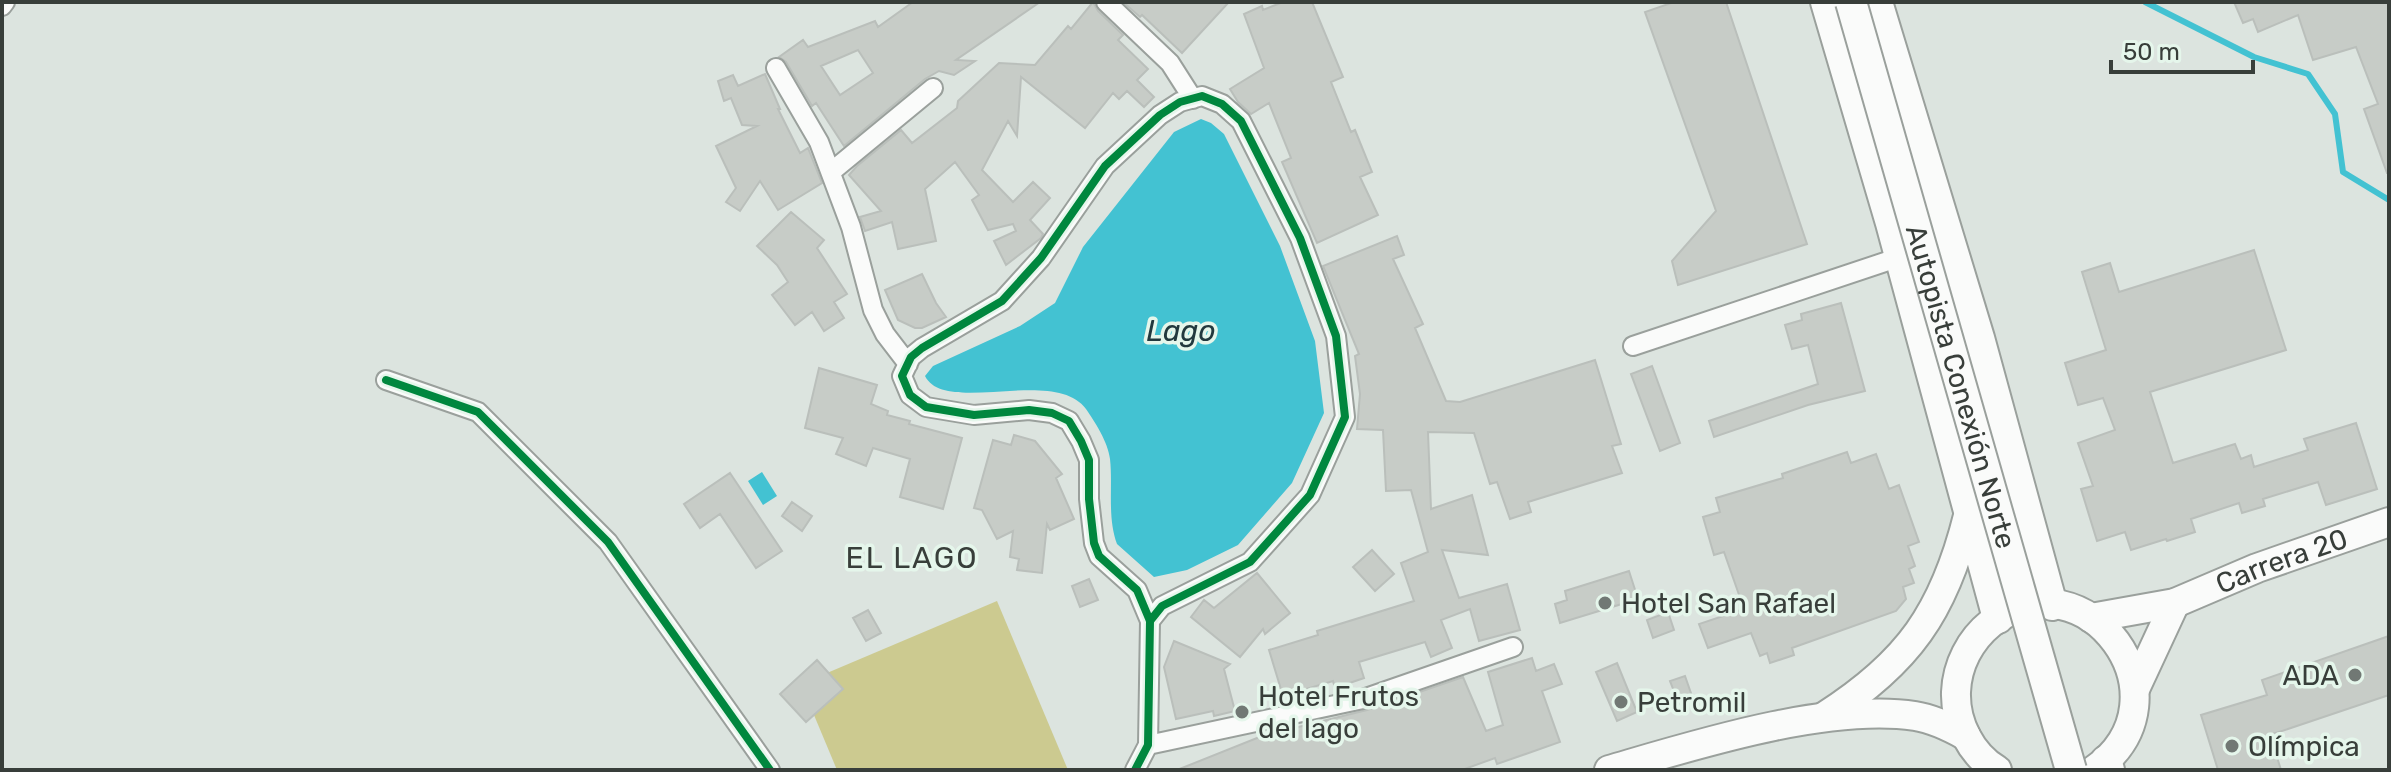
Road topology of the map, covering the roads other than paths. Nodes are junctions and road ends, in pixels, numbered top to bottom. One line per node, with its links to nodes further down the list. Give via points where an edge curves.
1 (1106, 2): 7 (street, via 1170,63)
2 (1826, 2): 9 (highway)
3 (1851, 2): 32 (highway, Autopista Conexión Norte, bridge)
4 (1877, 2): 16 (highway, via 1979,338)
5 (776, 68): 8 (street)
6 (933, 88): 8 (street)
7 (1193, 99): 11 (street, via 1160,115 1105,166 1041,258 1002,301 922,348); 19 (street, via 1202,96 1222,104 1241,121 1300,238 1336,336 1345,417 1310,495 1250,562 1162,606)
8 (831, 172): 11 (street, via 873,310)
9 (1900, 257): 10 (street); 13 (highway)
10 (1633, 346)
11 (908, 364): 19 (street, via 902,376 910,395 926,407 974,415 1029,410 1069,421 1089,460 1089,499 1099,556 1137,590)
12 (386, 380): 28 (street, via 478,412 608,542)
13 (1968, 516): 17 (highway); 24 (main road, via 1942,596 1919,633 1892,666)
14 (2389, 522): 15 (main road, Carrera 20)
15 (2175, 603): 18 (main road, Carrera 20); 22 (main road)
16 (2052, 605): 17 (main road); 18 (main road)
17 (1998, 618): 21 (main road, via 1976,638)
18 (2091, 618): 22 (main road, via 2122,648)
19 (1150, 621): 26 (street)
20 (1513, 647): 26 (street, via 1363,699)
21 (1957, 677): 23 (main road); 25 (main road, via 1956,701)
22 (2135, 689): 27 (main road, via 2131,721)
23 (1901, 714): 24 (main road); 25 (main road, via 1935,721)
24 (1824, 717): 30 (main road)
25 (1966, 736): 31 (main road)
26 (1148, 745): 29 (street)
27 (2103, 767)
28 (770, 770)
29 (1135, 770)
30 (1609, 770)
31 (1997, 770)
32 (2071, 770)

